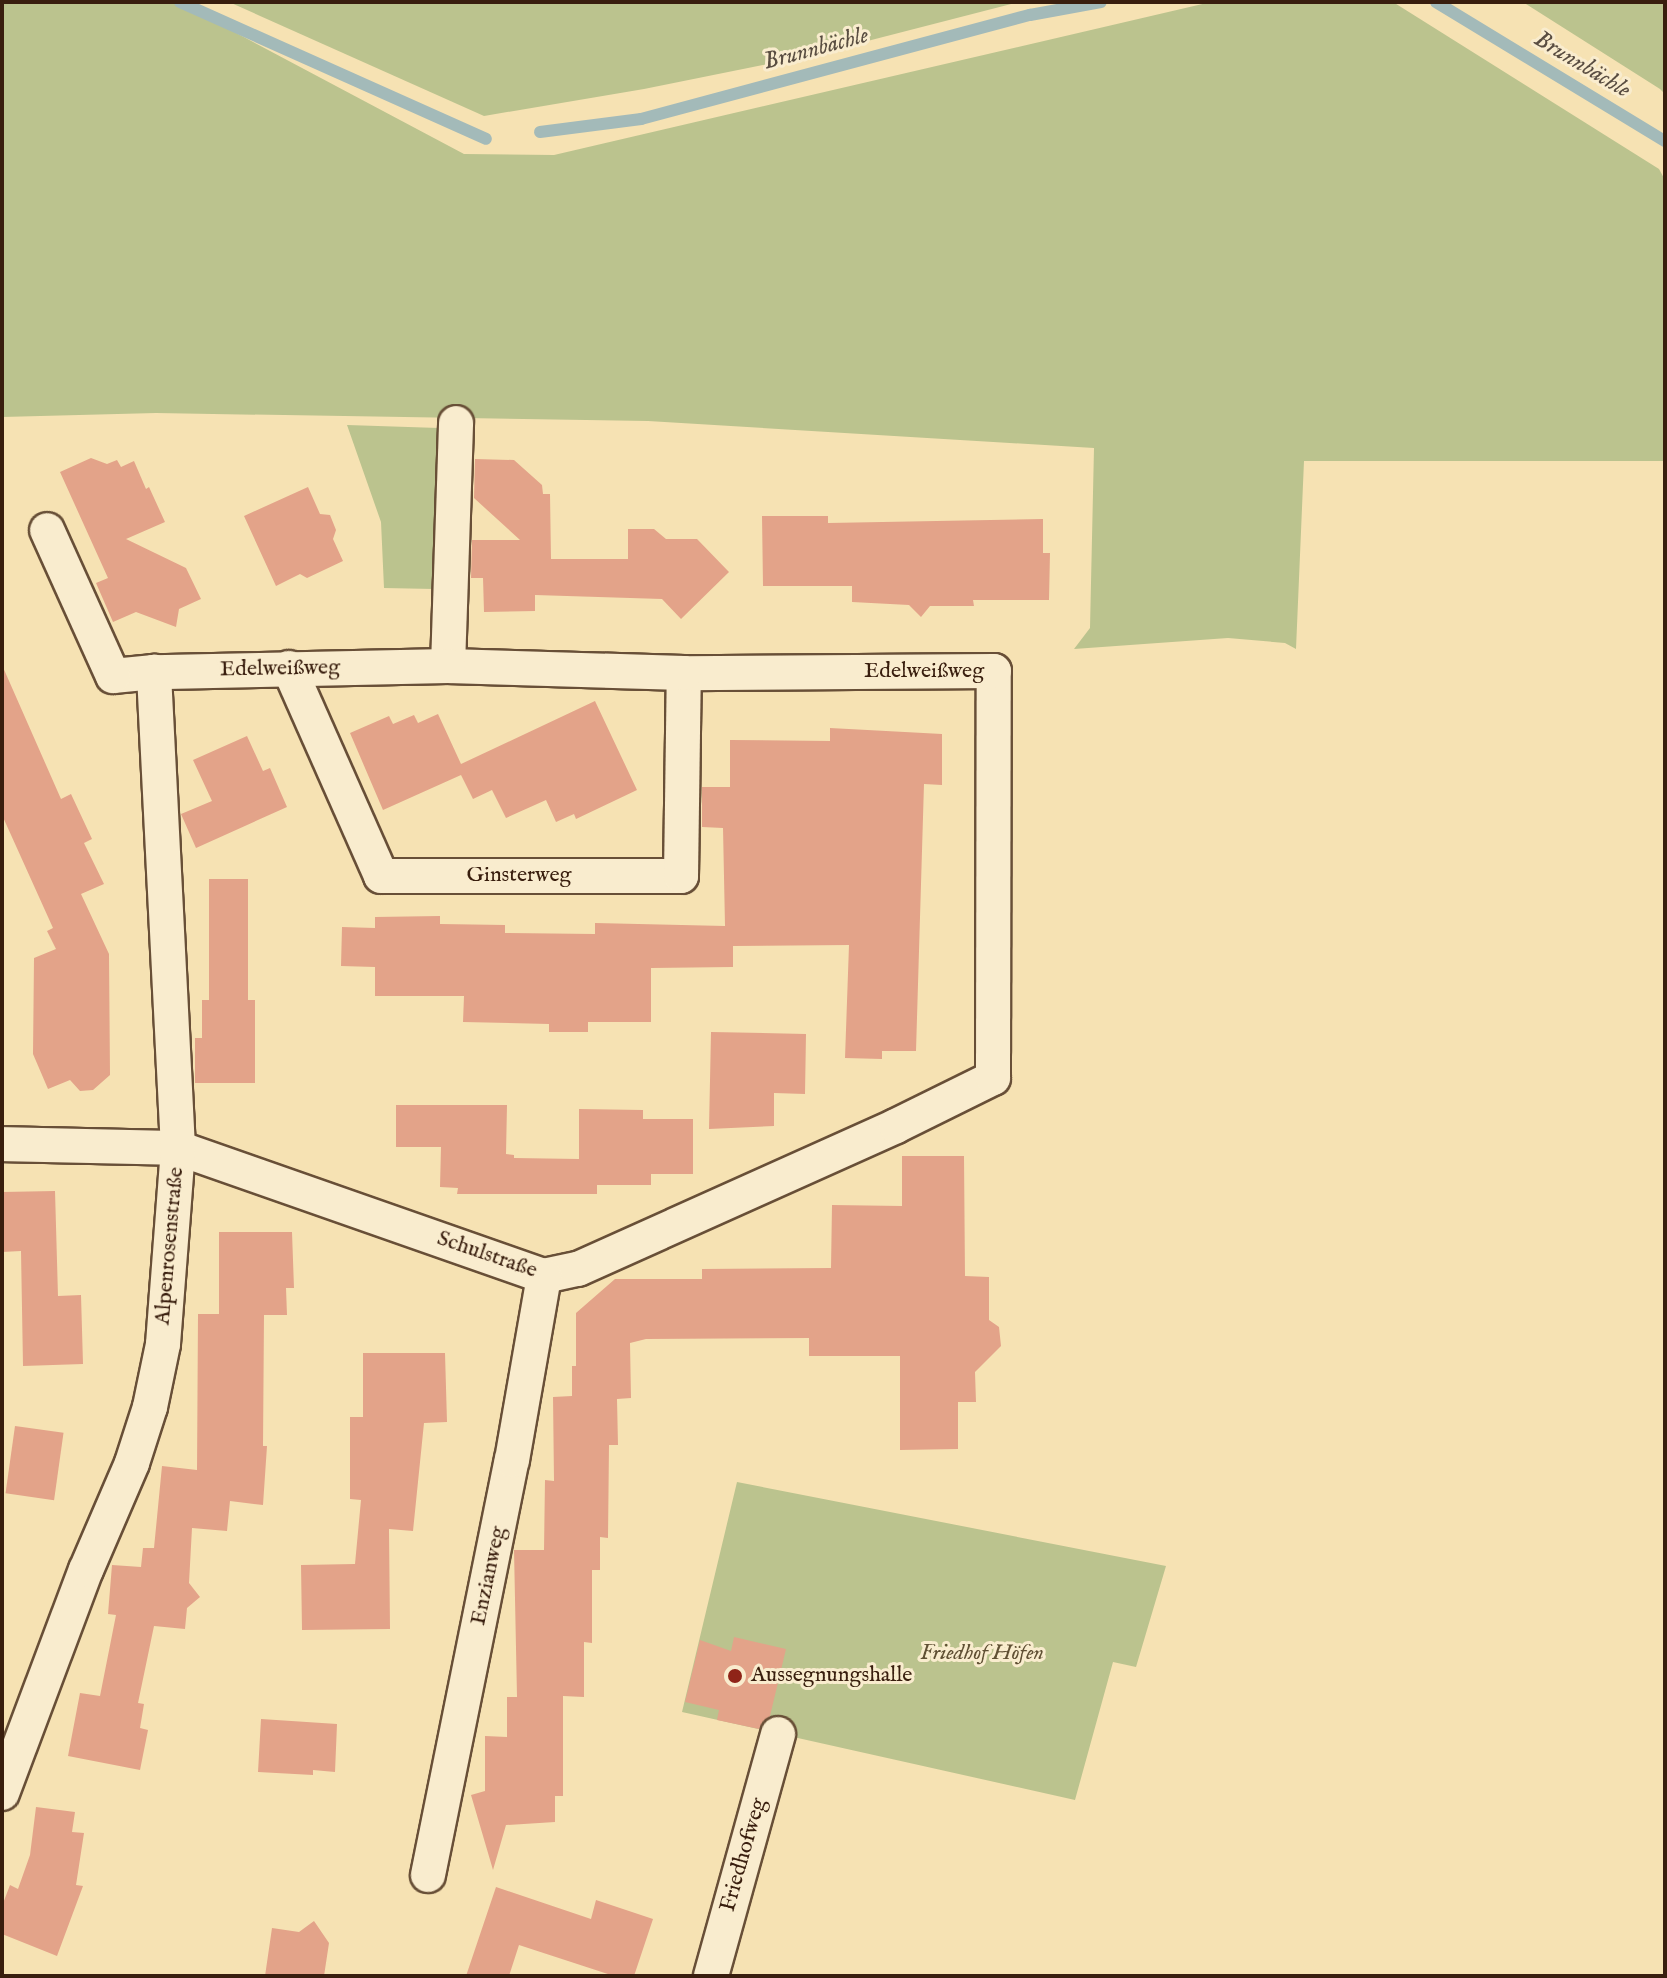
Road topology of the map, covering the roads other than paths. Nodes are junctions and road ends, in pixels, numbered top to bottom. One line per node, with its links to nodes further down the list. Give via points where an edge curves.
1 (456, 423): 3 (street)
2 (47, 530): 5 (street, Edelweißweg, via 113,676)
3 (448, 666): 4 (street, Edelweißweg); 6 (street, Edelweißweg)
4 (289, 668): 5 (street, Edelweißweg); 6 (street, Ginsterweg, via 381,876 681,876)
5 (154, 672): 9 (street, Alpenrosenstraße)
6 (684, 673): 7 (street, Edelweißweg, via 994,671)
7 (993, 1078): 10 (street, Schulstraße, via 578,1269)
8 (2, 1144): 9 (street, Schulstraße)
9 (178, 1148): 10 (street, Schulstraße); 12 (street, Alpenrosenstraße, via 163,1344 150,1407)
10 (544, 1276): 13 (street, Enzianweg)
11 (778, 1734): 14 (street, Friedhofweg)
12 (2, 1793)
13 (428, 1875)
14 (711, 1976)

